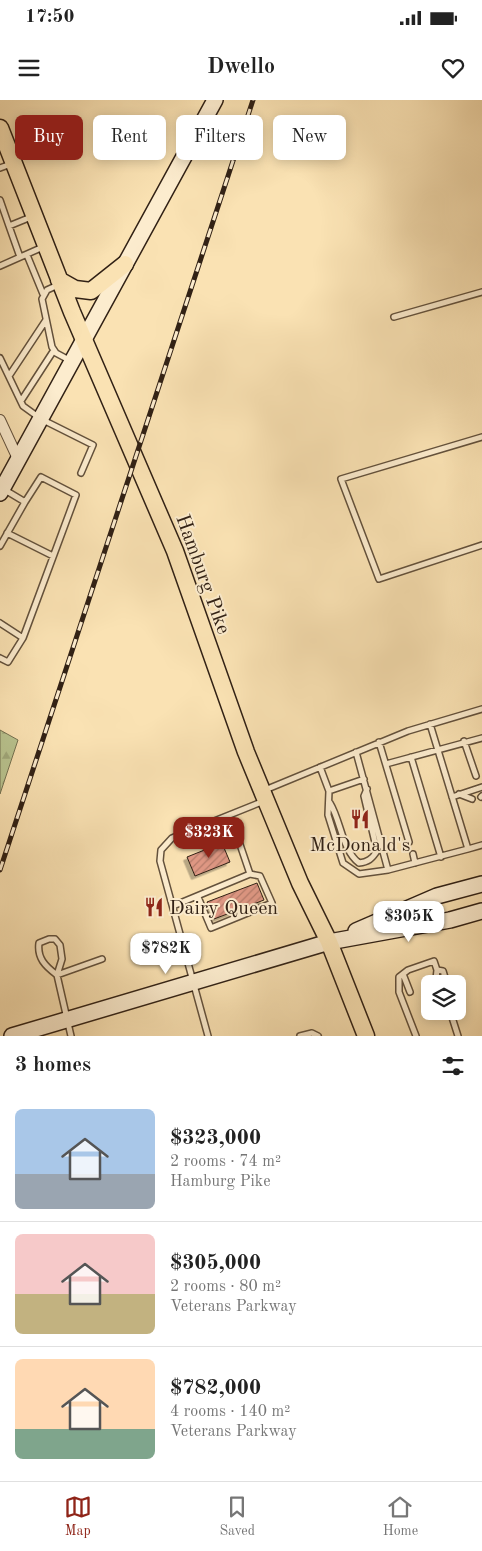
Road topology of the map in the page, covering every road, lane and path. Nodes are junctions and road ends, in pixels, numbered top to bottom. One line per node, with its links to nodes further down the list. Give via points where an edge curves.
1 (215, 100): 10 (main road)
2 (0, 128): 3 (main road, Hamburg Pike)
3 (7, 166): 5 (main road, Hamburg Pike)
4 (0, 200): 6 (lane)
5 (34, 216): 6 (lane); 7 (main road, Hamburg Pike)
6 (9, 226): 9 (lane)
7 (46, 246): 8 (lane); 12 (main road, Hamburg Pike)
8 (26, 255): 9 (lane); 14 (lane)
9 (20, 258): 11 (lane)
10 (126, 264): 12 (main road, via 91,291 75,289); 17 (main road)
11 (0, 266)
12 (60, 282): 14 (lane); 17 (main road, Hamburg Pike)
13 (482, 292): 15 (lane)
14 (43, 294): 16 (lane)
15 (394, 317)
16 (46, 319): 18 (lane); 21 (lane)
17 (85, 339): 20 (main road); 53 (main road, Hamburg Pike, via 175,551 246,752)
18 (54, 350): 20 (lane); 22 (lane)
19 (0, 358): 21 (lane)
20 (72, 362): 23 (main road)
21 (9, 376): 22 (lane)
22 (20, 401): 23 (lane)
23 (41, 419): 26 (main road); 27 (lane, via 93,445)
24 (0, 420): 26 (street)
25 (482, 437): 31 (lane, via 342,480 379,579)
26 (19, 461): 28 (main road)
27 (81, 473)
28 (1, 490): 29 (lane)
29 (25, 502): 30 (lane); 33 (lane, via 41,477 76,495)
30 (7, 533): 32 (lane); 33 (lane)
31 (482, 545)
32 (0, 546)
33 (53, 556): 35 (lane)
34 (0, 623): 35 (lane)
35 (22, 638): 36 (lane, via 8,662)
36 (0, 658)
37 (482, 709): 38 (lane)
38 (430, 724): 41 (lane); 42 (lane)
39 (482, 738): 40 (lane)
40 (464, 741): 42 (lane); 47 (lane)
41 (379, 742): 43 (lane); 45 (lane)
42 (437, 749): 44 (lane); 54 (lane)
43 (356, 752): 46 (lane); 48 (lane)
44 (411, 757): 45 (lane); 62 (lane)
45 (386, 764): 58 (lane)
46 (320, 767): 51 (lane); 53 (lane)
47 (476, 776)
48 (364, 780): 50 (lane); 51 (lane)
49 (482, 787): 52 (lane)
50 (367, 790): 56 (lane, via 364,796 377,851 367,862 359,863 350,856); 64 (lane)
51 (329, 791): 56 (lane)
52 (459, 794): 54 (lane); 55 (lane)
53 (265, 796): 57 (lane); 70 (main road, Hamburg Pike, via 300,883)
54 (452, 797): 60 (lane)
55 (472, 799)
56 (330, 802): 64 (lane, via 328,816 342,863 359,874)
57 (230, 815): 65 (lane); 68 (lane, via 172,838 164,846 160,861)
58 (409, 842)
59 (482, 845): 60 (lane)
60 (468, 849): 62 (lane)
61 (413, 854): 63 (lane)
62 (441, 856): 63 (lane)
63 (415, 863): 64 (lane)
64 (388, 870)
65 (250, 874): 67 (lane); 67 (lane, via 260,876 272,903 211,928)
66 (482, 884): 70 (main road, via 437,896)
67 (198, 897): 68 (lane)
68 (173, 906): 77 (lane)
69 (482, 911): 70 (main road)
70 (329, 942): 77 (main road); 86 (main road, Hamburg Pike)
71 (102, 958): 74 (lane)
72 (437, 970): 73 (lane, via 434,961); 75 (lane); 76 (lane)
73 (403, 974): 78 (lane); 87 (lane, via 399,978 399,992)
74 (57, 975): 74 (lane, via 62,959 60,944 49,939 39,943 38,951 44,966); 79 (lane)
75 (437, 975)
76 (445, 975)
77 (194, 983): 79 (main road); 83 (lane)
78 (410, 992)
79 (66, 1020): 81 (main road); 82 (lane)
80 (451, 1020): 88 (lane)
81 (12, 1036)
82 (71, 1036)
83 (208, 1036)
84 (304, 1036): 85 (lane, via 312,1032)
85 (318, 1036)
86 (366, 1036)
87 (416, 1036)
88 (458, 1036)

